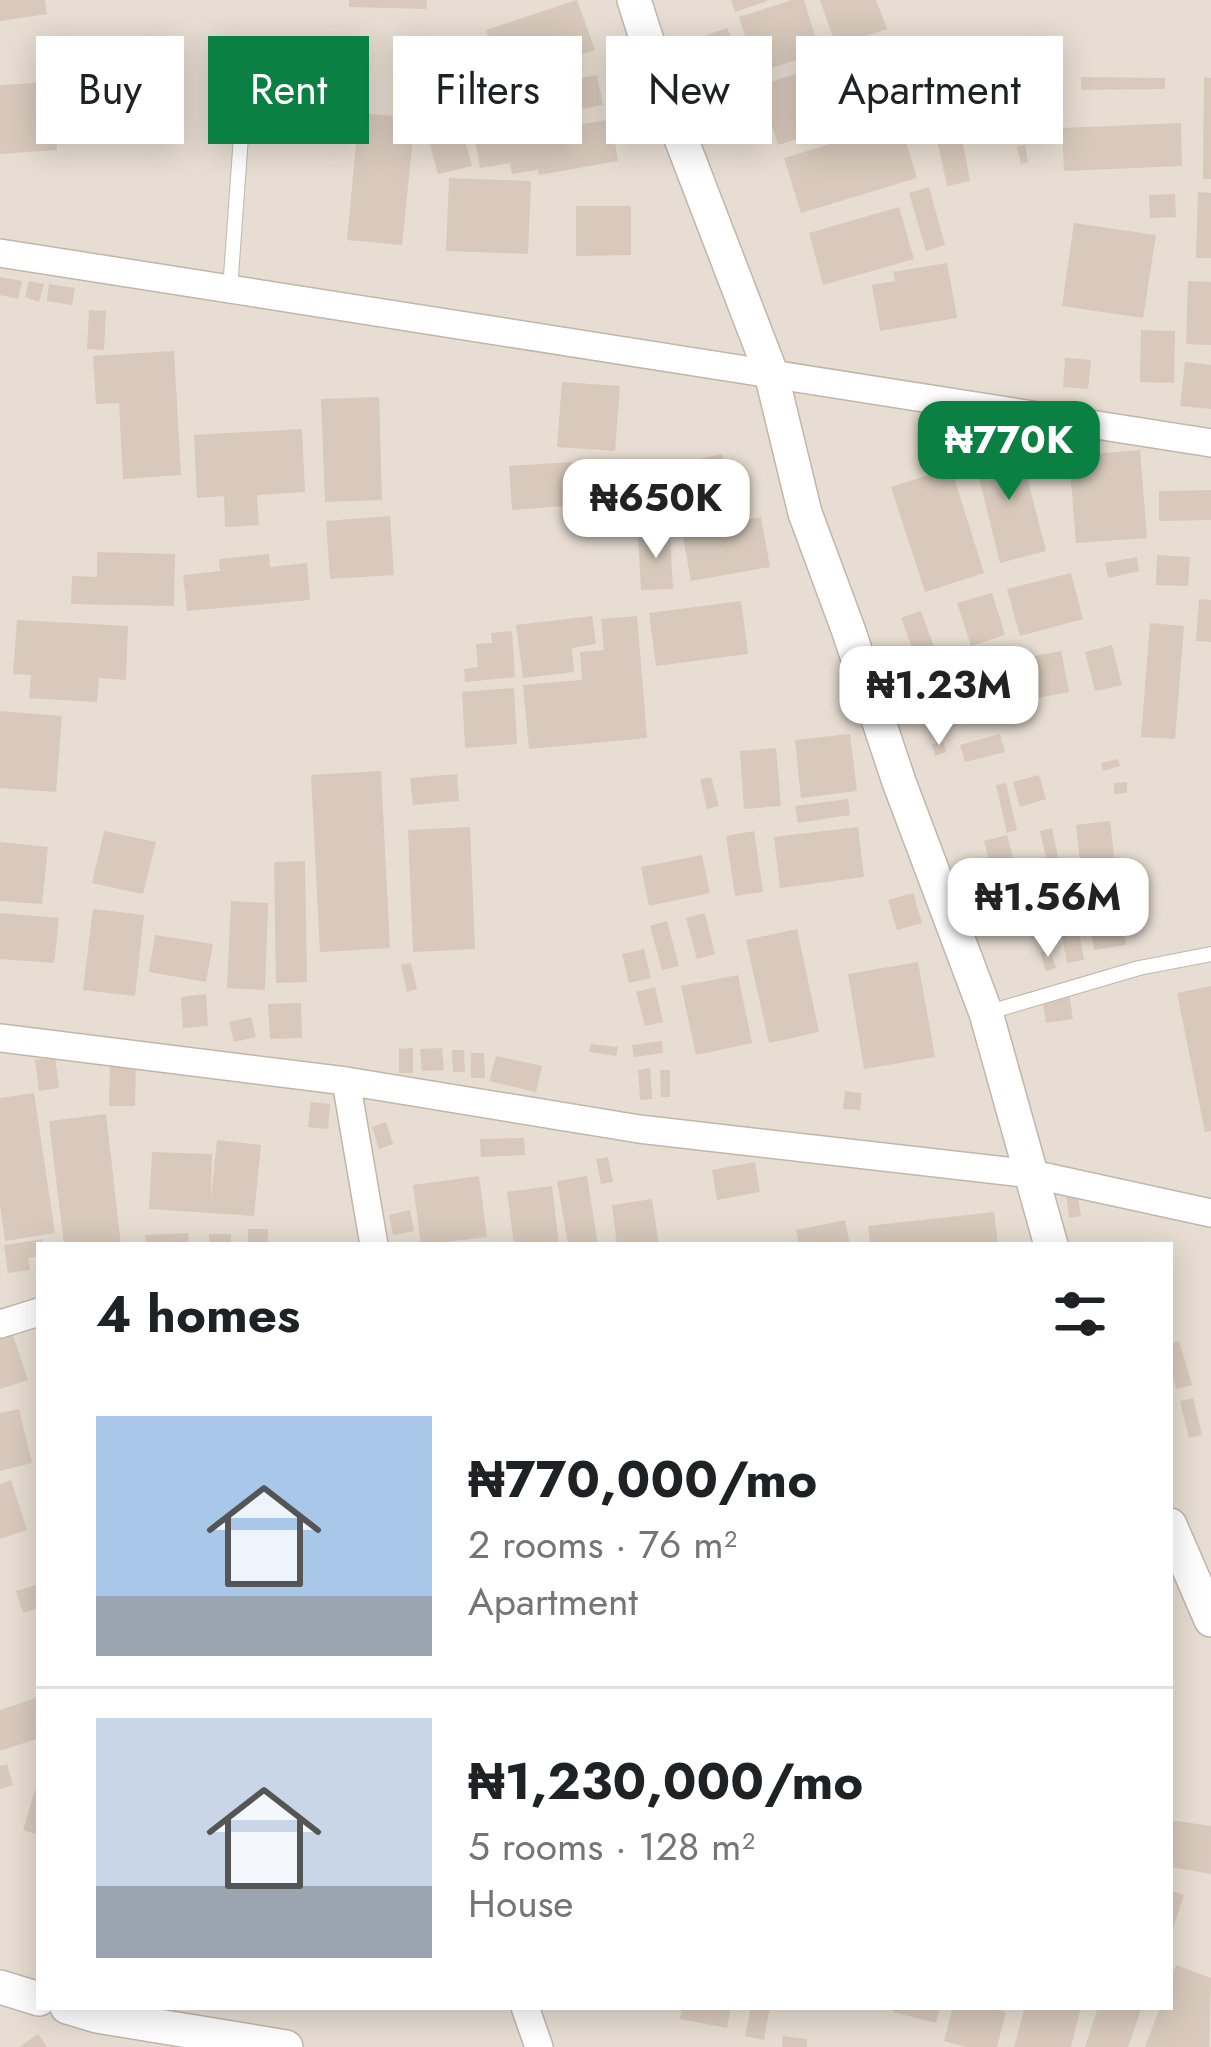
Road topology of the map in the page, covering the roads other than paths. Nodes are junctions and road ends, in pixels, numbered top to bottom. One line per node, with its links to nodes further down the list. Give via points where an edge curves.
1 (634, 0): 5 (street)
2 (240, 144): 4 (lane)
3 (0, 253): 4 (street)
4 (230, 290): 5 (street)
5 (771, 373): 6 (street); 8 (street, via 805,514)
6 (1211, 443)
7 (1211, 954): 8 (lane)
8 (986, 1013): 11 (street)
9 (0, 1038): 10 (street)
10 (346, 1081): 11 (street, via 639,1130); 13 (street)
11 (1032, 1174): 12 (street); 14 (street)
12 (1211, 1213)
13 (373, 1242)
14 (1050, 1242)
15 (36, 1313): 16 (street)
16 (0, 1324)
17 (1173, 1532): 18 (street)
18 (1211, 1620)
19 (0, 1987): 20 (street)
20 (36, 1998)
21 (78, 2010): 23 (street)
22 (526, 2010): 24 (street)
23 (286, 2047)
24 (539, 2047)

